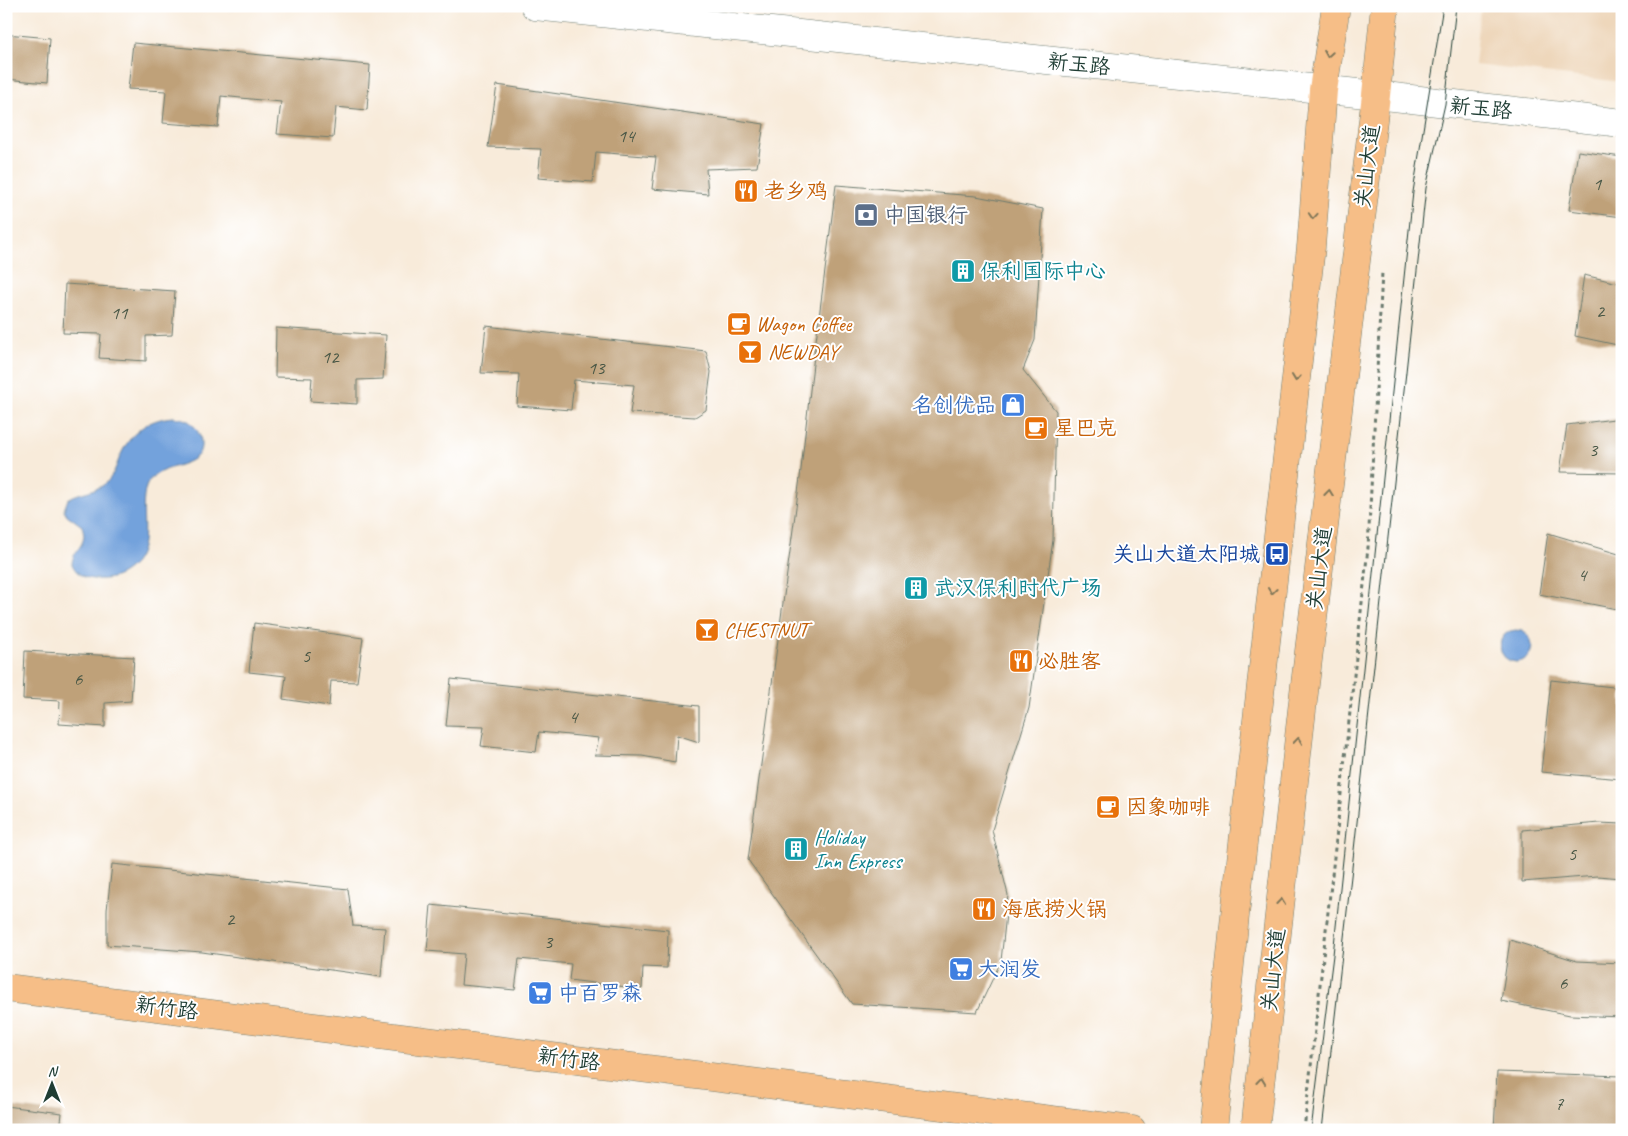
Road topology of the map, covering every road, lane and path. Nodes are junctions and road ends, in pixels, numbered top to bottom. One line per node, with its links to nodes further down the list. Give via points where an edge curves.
1 (535, 6): 4 (street, 新玉路)
2 (1336, 6): 4 (main road, 关山大道, one-way to 4)
3 (1384, 6): 5 (main road, 关山大道)
4 (1323, 90): 5 (street, 新玉路); 10 (main road, 关山大道, one-way to 10, via 1310,256)
5 (1376, 95): 6 (street, 新玉路); 11 (main road, 关山大道, one-way to 5, via 1303,701)
6 (1622, 123)
7 (1383, 269): 12 (path, via 1368,548)
8 (6, 988): 9 (main road, 新竹路)
9 (1132, 1130)
10 (1213, 1130)
11 (1256, 1130)
12 (1304, 1130)

